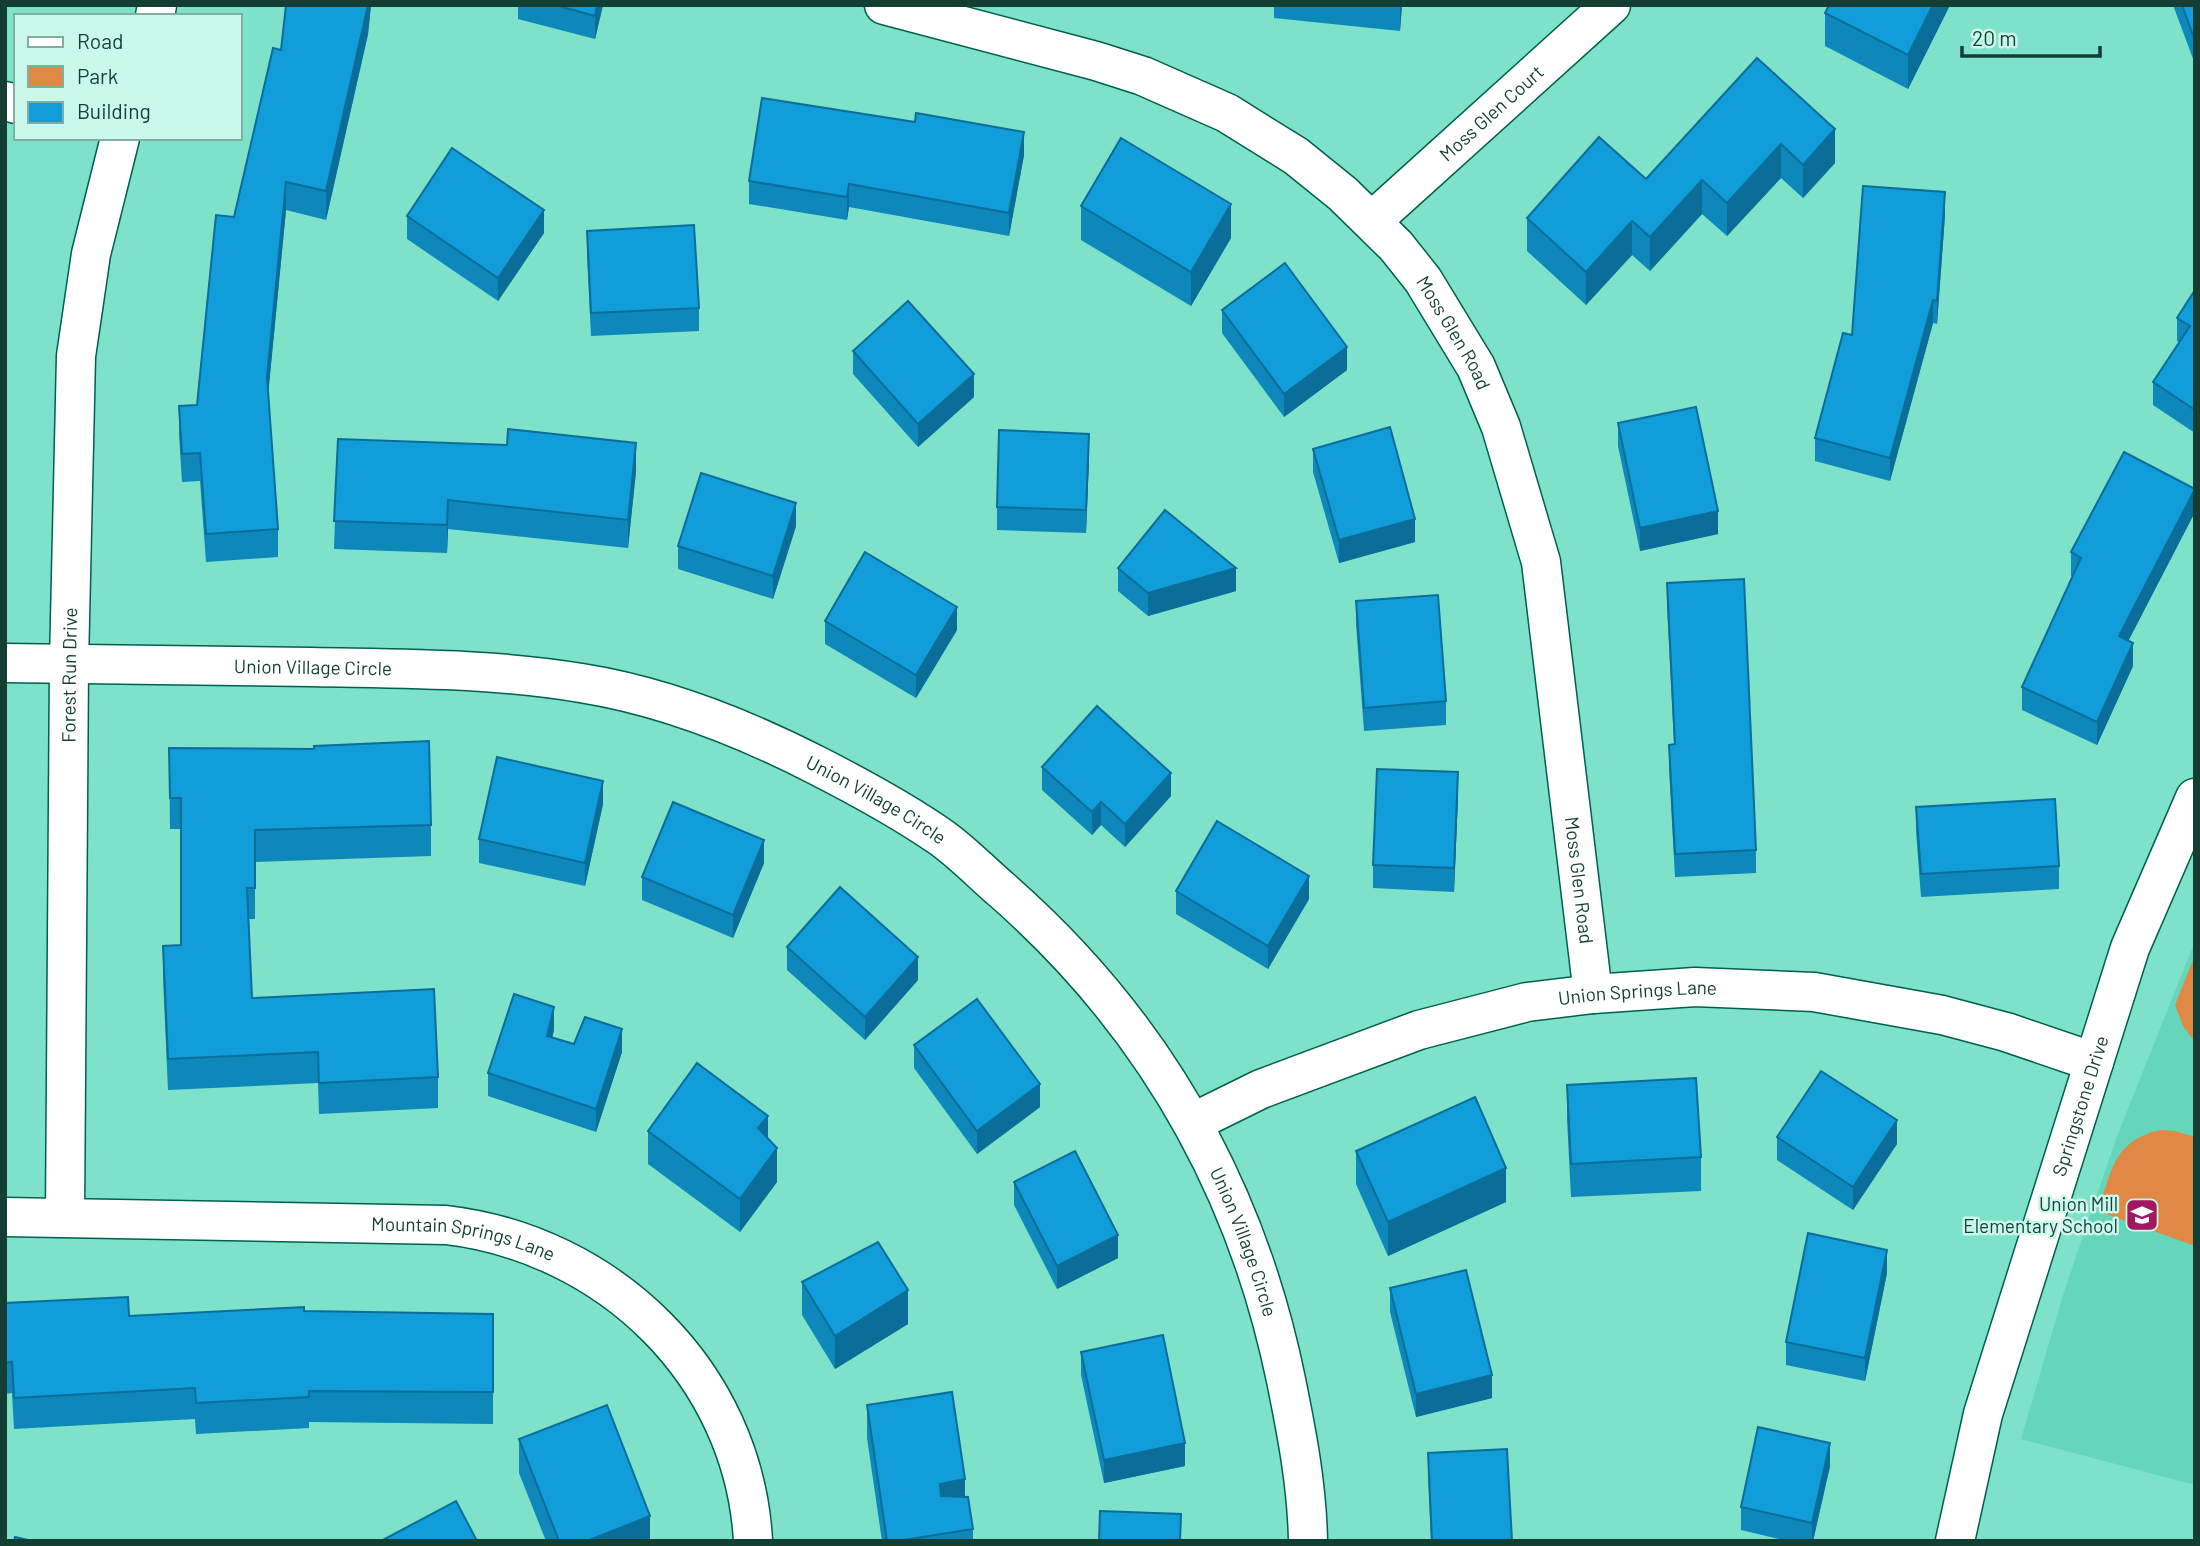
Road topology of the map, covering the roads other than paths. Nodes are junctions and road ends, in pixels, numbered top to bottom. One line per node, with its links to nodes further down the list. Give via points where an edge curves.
1 (884, 5): 4 (street, Moss Glen Road, via 1096,61 1227,113 1296,156)
2 (1611, 5): 4 (street, Moss Glen Court)
3 (120, 140): 6 (street, Forest Run Drive, via 91,254 76,356)
4 (1372, 221): 8 (street, Moss Glen Road, via 1423,279 1476,367 1501,426 1541,562)
5 (5, 663): 6 (street, Union Village Circle)
6 (69, 664): 10 (street, Union Village Circle, via 472,670 584,683 674,705 768,740 922,824 1039,923 1084,969 1139,1038); 12 (street, Forest Run Drive)
7 (2195, 798): 9 (street, Springstone Drive, via 2130,948)
8 (1593, 994): 9 (street, Union Springs Lane, via 1695,987 1814,992 1942,1015); 10 (street, Union Springs Lane, via 1527,1002 1419,1030 1261,1089)
9 (2094, 1062): 15 (street, Springstone Drive, via 1983,1413)
10 (1194, 1122): 14 (street, Union Village Circle, via 1251,1250 1276,1330 1301,1451)
11 (5, 1217): 12 (street, Mountain Springs Lane)
12 (65, 1217): 13 (street, Mountain Springs Lane, via 446,1225 518,1240 570,1262 612,1287 656,1325 701,1382 737,1455 751,1511)
13 (753, 1541)
14 (1308, 1541)
15 (1955, 1541)

